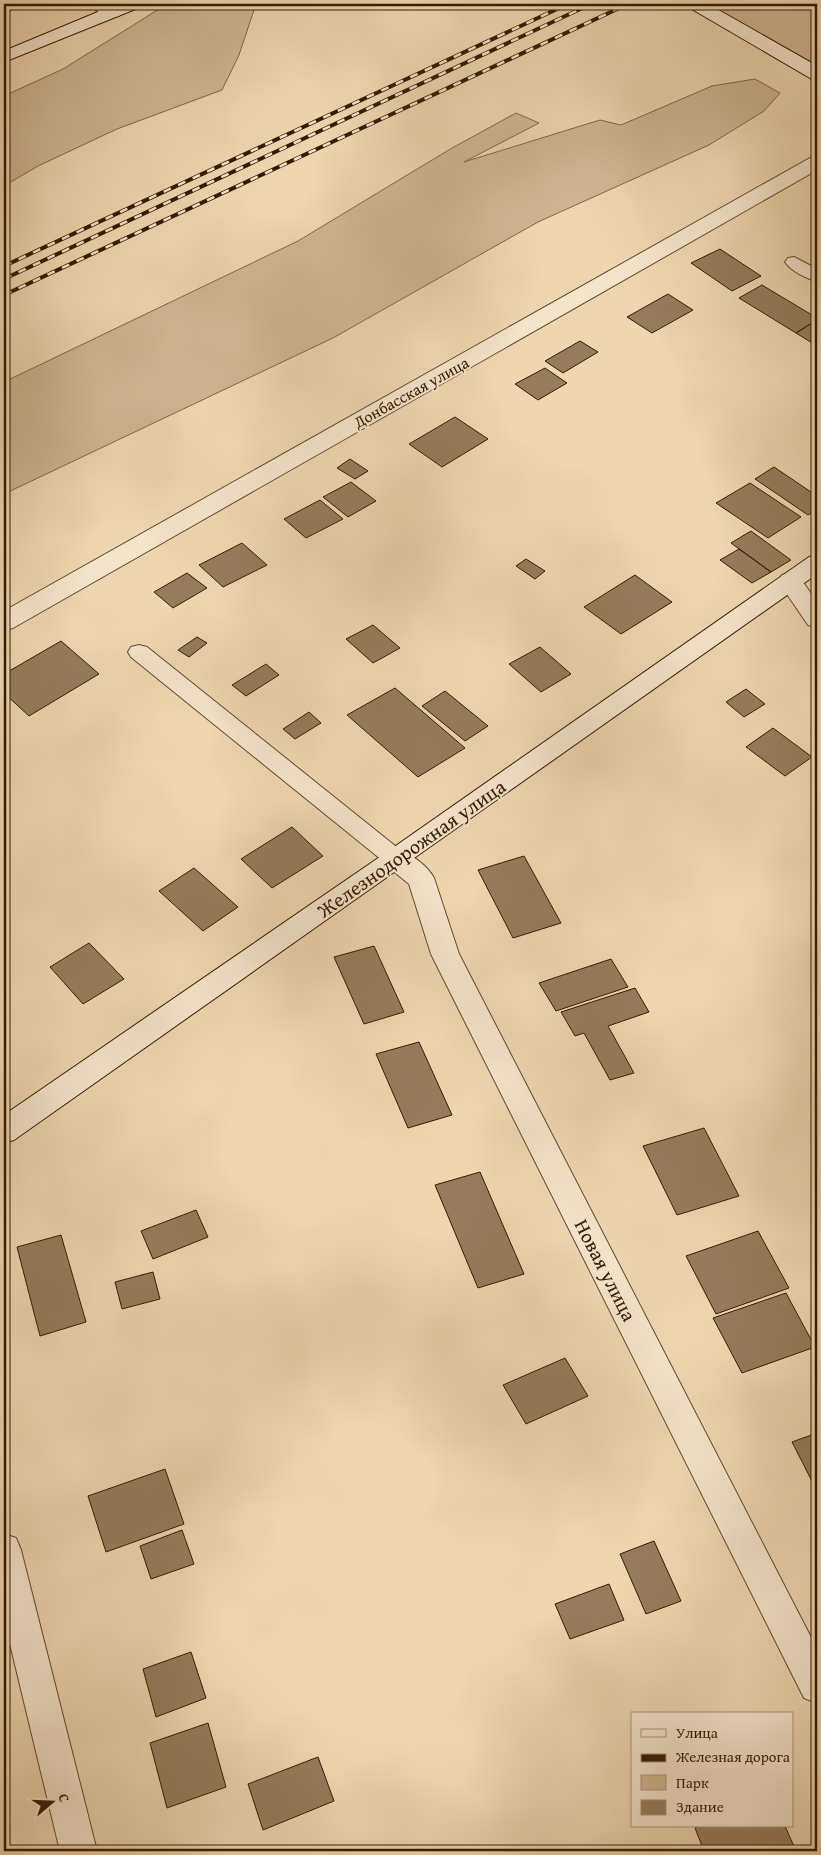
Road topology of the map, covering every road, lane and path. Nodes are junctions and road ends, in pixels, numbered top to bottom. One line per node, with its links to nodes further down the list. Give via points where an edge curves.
1 (132, 4): 3 (street)
2 (696, 4): 5 (street)
3 (106, 8): 4 (street)
4 (4, 57)
5 (817, 74)
6 (817, 162): 12 (street, Донбасская улица)
7 (794, 262): 8 (lane)
8 (817, 276)
9 (817, 563): 10 (street, Железнодорожная улица)
10 (790, 581): 11 (street); 14 (street, Железнодорожная улица)
11 (817, 619)
12 (4, 622)
13 (139, 652): 14 (lane)
14 (396, 859): 15 (street, Железнодорожная улица); 17 (street, Новая улица, via 421,878 445,954)
15 (4, 1131)
16 (4, 1550): 18 (street)
17 (817, 1684)
18 (79, 1851)

